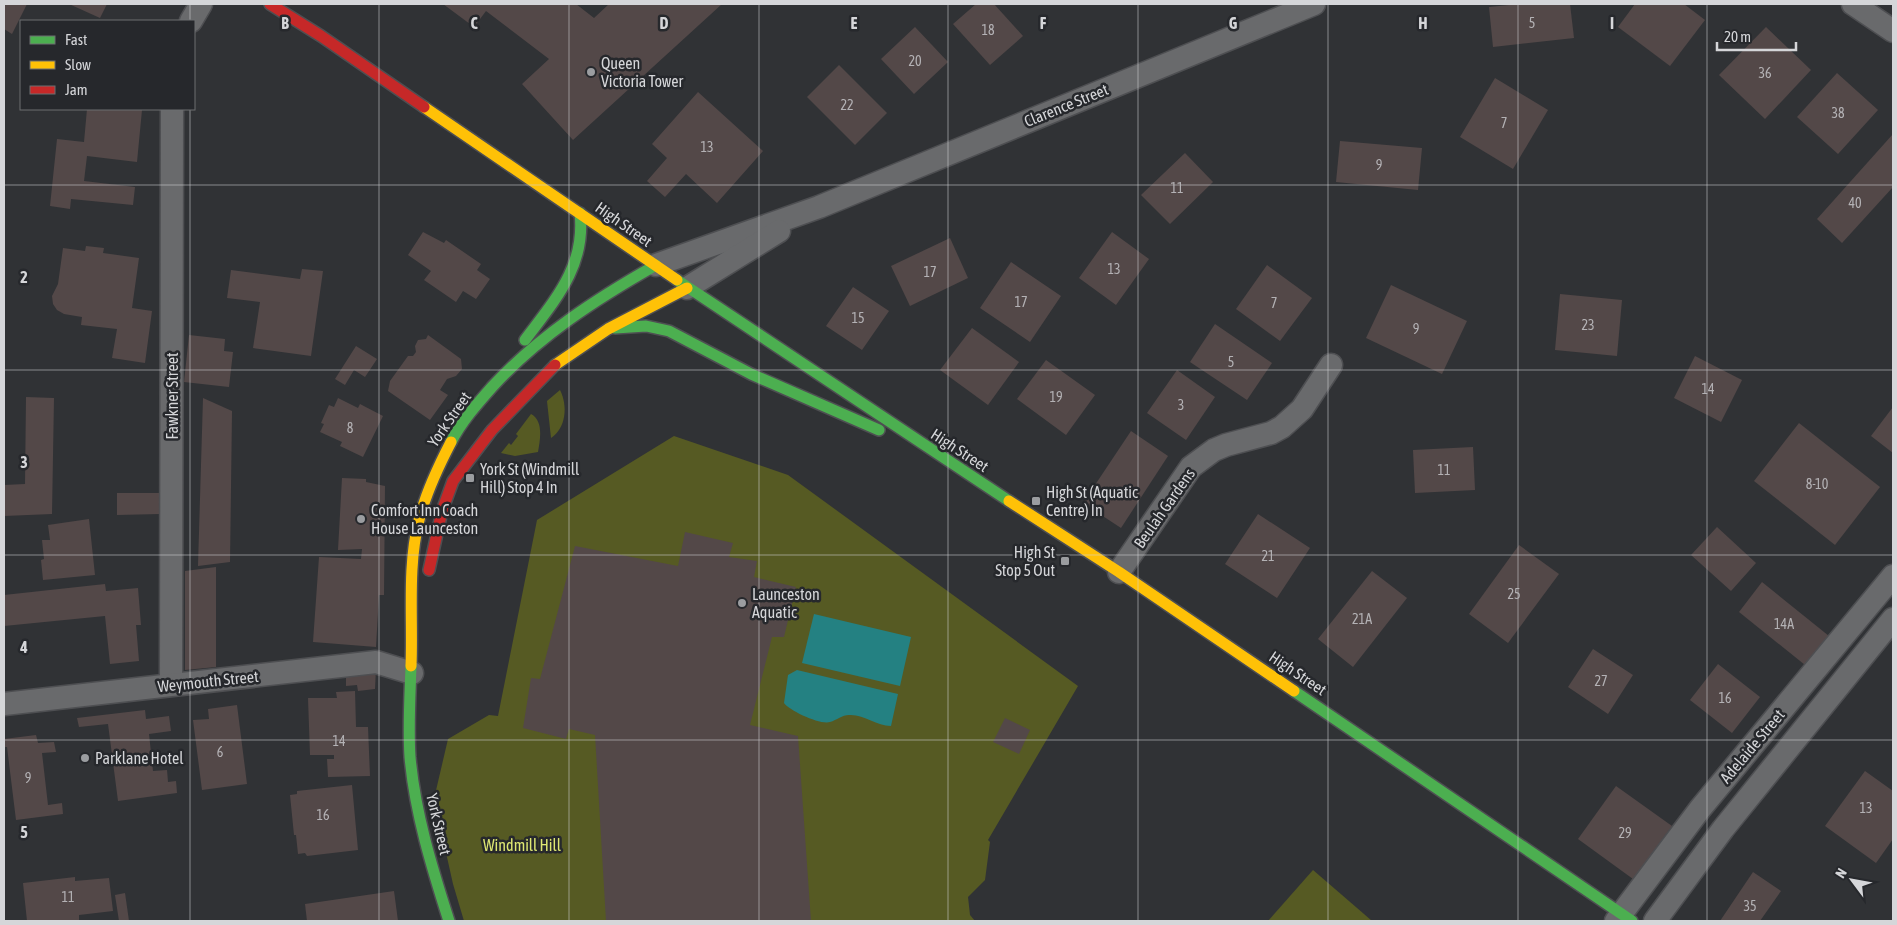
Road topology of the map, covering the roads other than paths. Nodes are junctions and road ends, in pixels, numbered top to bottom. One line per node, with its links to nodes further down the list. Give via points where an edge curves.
1 (201, 4): 5 (street)
2 (270, 4): 9 (street, High Street)
3 (1314, 4): 8 (street, Clarence Street)
4 (1853, 4): 6 (street)
5 (192, 20)
6 (1893, 31)
7 (172, 110): 24 (street, Fawkner Street)
8 (819, 207): 10 (street, Clarence Street); 11 (street, Clarence Street)
9 (580, 213): 10 (street, High Street); 14 (street, via 581,242 568,278)
10 (656, 265): 11 (street, High Street); 14 (street, York Street, via 613,288 562,322)
11 (687, 288): 12 (street); 15 (street, High Street)
12 (608, 329): 15 (street, via 646,326 669,332 790,392); 17 (street, via 541,378 471,456 453,481 442,511)
13 (1331, 365): 16 (street, Beulah Gardens, via 1302,409 1282,427 1214,450 1191,467)
14 (494, 384): 23 (street, York Street, via 457,433 428,488 419,521 415,558)
15 (933, 452): 16 (street, High Street)
16 (1119, 572): 30 (street, High Street)
17 (428, 579)
18 (1890, 586): 21 (street, Adelaide Street)
19 (423, 606): 23 (street, York Street)
20 (1893, 619): 22 (street, Adelaide Street)
21 (1835, 647): 22 (street); 26 (street, Adelaide Street)
22 (1856, 664): 27 (street, Adelaide Street)
23 (412, 673): 24 (street, Weymouth Street, via 376,662); 31 (street, York Street, via 410,755 414,793)
24 (172, 684): 25 (street, Weymouth Street)
25 (4, 704)
26 (1776, 718): 27 (street); 28 (street, Adelaide Street)
27 (1798, 736): 29 (street, Adelaide Street)
28 (1700, 809): 29 (street); 30 (street, Adelaide Street)
29 (1723, 829): 32 (street, Adelaide Street)
30 (1623, 919)
31 (449, 921)
32 (1654, 921)

